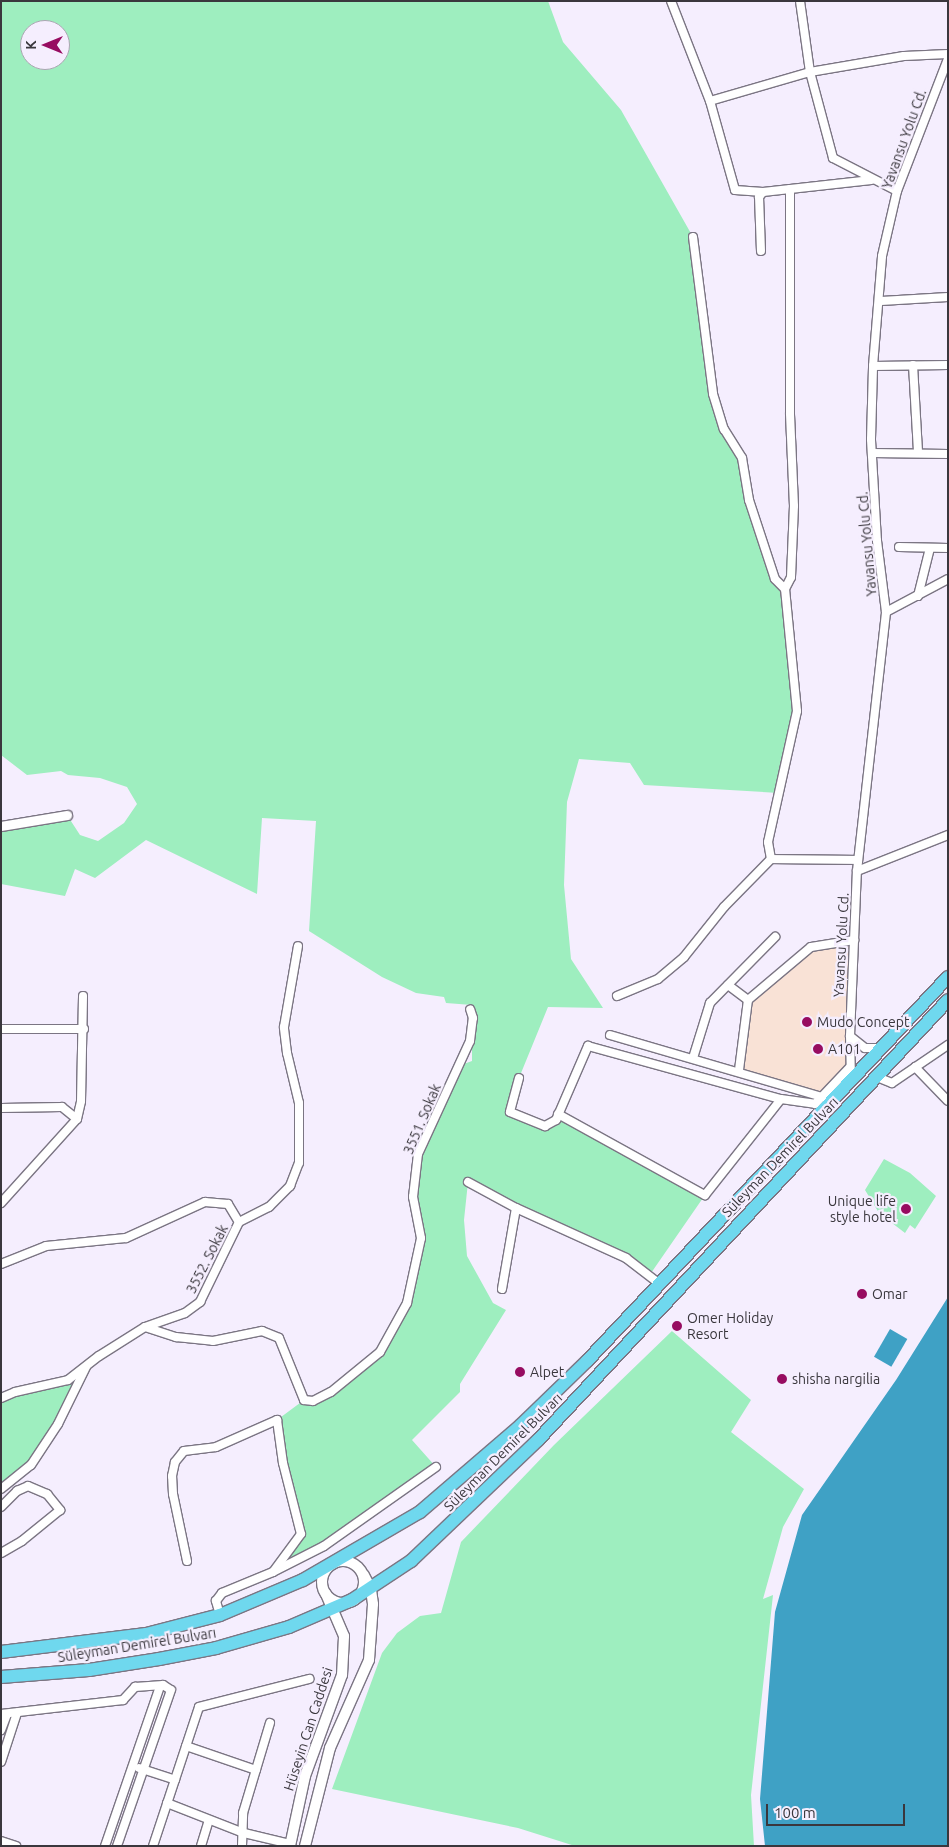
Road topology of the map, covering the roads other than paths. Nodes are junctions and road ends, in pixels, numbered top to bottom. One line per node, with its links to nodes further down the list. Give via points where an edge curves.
1 (671, 1): 7 (street)
2 (800, 1): 5 (street)
3 (948, 54): 5 (street, via 904,56)
4 (948, 59): 6 (street, Yavansu Yolu Cd.)
5 (810, 72): 7 (street); 8 (street, via 832,158)
6 (944, 79): 10 (street, Yavansu Yolu Cd.)
7 (710, 101): 11 (street, via 735,190)
8 (871, 180): 9 (street); 10 (street)
9 (790, 190): 11 (street); 26 (street, via 790,413 794,506 791,577)
10 (897, 190): 15 (street, Yavansu Yolu Cd., via 882,256)
11 (763, 192): 13 (street, via 759,197)
12 (692, 238): 26 (street, via 713,394 724,429 742,458 749,500 775,579)
13 (761, 251)
14 (948, 297): 15 (street)
15 (881, 301): 18 (street, Yavansu Yolu Cd.)
16 (948, 364): 17 (street)
17 (913, 365): 18 (street); 20 (street)
18 (873, 366): 19 (street, Yavansu Yolu Cd.)
19 (872, 453): 20 (street); 28 (street, Yavansu Yolu Cd., via 876,541)
20 (918, 453): 21 (street)
21 (948, 454)
22 (899, 547): 23 (street)
23 (930, 548): 24 (street); 27 (street)
24 (948, 548)
25 (948, 579): 27 (street)
26 (785, 589): 32 (street, via 797,711 768,842)
27 (918, 596): 28 (street)
28 (886, 612): 33 (street, Yavansu Yolu Cd.)
29 (67, 815): 30 (street)
30 (1, 826)
31 (948, 835): 34 (street)
32 (771, 860): 33 (street); 41 (street, via 658,979)
33 (858, 860): 34 (street, Yavansu Yolu Cd.)
34 (857, 871): 36 (street, Yavansu Yolu Cd.)
35 (775, 937): 39 (street)
36 (854, 940): 42 (street, via 811,947); 48 (street, Yavansu Yolu Cd.)
37 (298, 946): 67 (street, 3552. Sokak, via 284,1027 299,1103 299,1163 290,1186 269,1207)
38 (948, 977): 50 (highway, Süleyman Demirel Bulvarı)
39 (728, 985): 42 (street); 51 (street, via 710,1003)
40 (83, 996): 46 (street)
41 (617, 996)
42 (748, 1000): 54 (street)
43 (948, 1000): 55 (highway, Süleyman Demirel Bulvarı)
44 (470, 1009): 71 (street, 3551. Sokak, via 473,1018 470,1041 418,1154 413,1198 421,1238 408,1303 380,1352 356,1374 314,1401 304,1400 279,1338 262,1331 213,1341 176,1337)
45 (1, 1029): 46 (street)
46 (84, 1029): 63 (street, via 82,1100)
47 (610, 1036): 51 (street)
48 (850, 1036): 50 (street, via 870,1050); 52 (street, Yavansu Yolu Cd.)
49 (948, 1044): 53 (street)
50 (883, 1048): 57 (highway, Süleyman Demirel Bulvarı)
51 (693, 1058): 54 (street)
52 (851, 1064): 57 (street, Yavansu Yolu Cd.); 58 (street, via 846,1074)
53 (915, 1067): 55 (street, via 892,1083); 60 (street)
54 (738, 1070): 58 (street)
55 (877, 1077): 82 (highway, Süleyman Demirel Bulvarı, via 779,1178 538,1440 412,1560)
56 (519, 1078): 62 (street, via 510,1112 544,1126 556,1120)
57 (851, 1082): 69 (highway, Süleyman Demirel Bulvarı)
58 (822, 1097): 59 (street, via 815,1104)
59 (780, 1099): 62 (street, via 588,1046); 62 (street, via 705,1194)
60 (948, 1101)
61 (1, 1108): 63 (street, via 62,1107)
62 (558, 1114)
63 (77, 1119): 65 (street)
64 (468, 1182): 66 (street)
65 (1, 1203)
66 (516, 1208): 69 (street, via 626,1258); 70 (street)
67 (239, 1222): 68 (street, via 228,1204 205,1202 126,1238 46,1246); 71 (street, 3552. Sokak, via 200,1302 184,1313)
68 (1, 1264)
69 (661, 1285): 79 (highway, Süleyman Demirel Bulvarı, via 587,1361 454,1484 387,1533)
70 (502, 1289)
71 (144, 1328): 72 (street, 3552. Sokak)
72 (86, 1366): 73 (street, 3552. Sokak, via 68,1380); 75 (street, via 62,1417 31,1465)
73 (1, 1398)
74 (436, 1467): 80 (street, via 324,1546)
75 (1, 1489)
76 (1, 1507): 77 (street, via 28,1486 47,1494 60,1510 22,1541)
77 (1, 1553)
78 (186, 1561): 80 (street, via 174,1494 172,1476 175,1462 184,1451 216,1447 277,1420 283,1463 301,1534)
79 (332, 1565): 81 (main road, via 352,1562); 83 (main road, via 322,1578); 86 (highway, Süleyman Demirel Bulvarı, via 284,1590)
80 (273, 1572): 86 (street, via 222,1592 216,1601)
81 (364, 1575): 82 (main road, Hüseyin Can Caddesi); 84 (main road, via 360,1593)
82 (371, 1590): 84 (highway, Süleyman Demirel Bulvarı); 112 (main road, Hüseyin Can Caddesi, via 369,1660 330,1748)
83 (326, 1594): 84 (main road, via 334,1601); 85 (main road, Hüseyin Can Caddesi)
84 (352, 1600): 85 (highway, Süleyman Demirel Bulvarı)
85 (334, 1609): 88 (highway, Süleyman Demirel Bulvarı, via 289,1627 216,1648 89,1670); 105 (main road, Hüseyin Can Caddesi, via 344,1636 342,1675 305,1776)
86 (220, 1614): 87 (highway, Süleyman Demirel Bulvarı, via 146,1634)
87 (1, 1652)
88 (1, 1677)
89 (309, 1679): 95 (street, via 199,1707)
90 (160, 1686): 91 (street, via 135,1687 123,1700); 97 (street); 98 (street, via 171,1690)
91 (17, 1713): 92 (street); 96 (street)
92 (4, 1714): 94 (street)
93 (270, 1723): 99 (street)
94 (1, 1730)
95 (186, 1746): 99 (street); 100 (street)
96 (1, 1762)
97 (132, 1766): 98 (street); 107 (street)
98 (143, 1769): 100 (street); 108 (street)
99 (256, 1770): 103 (street, via 243,1813)
100 (175, 1780): 101 (street)
101 (167, 1803): 102 (street); 109 (street)
102 (209, 1820): 103 (street); 110 (street)
103 (244, 1833): 105 (street); 111 (street)
104 (1, 1841): 106 (street)
105 (290, 1845)
106 (16, 1846)
107 (105, 1846)
108 (117, 1846)
109 (153, 1846)
110 (201, 1846)
111 (242, 1846)
112 (305, 1846)

